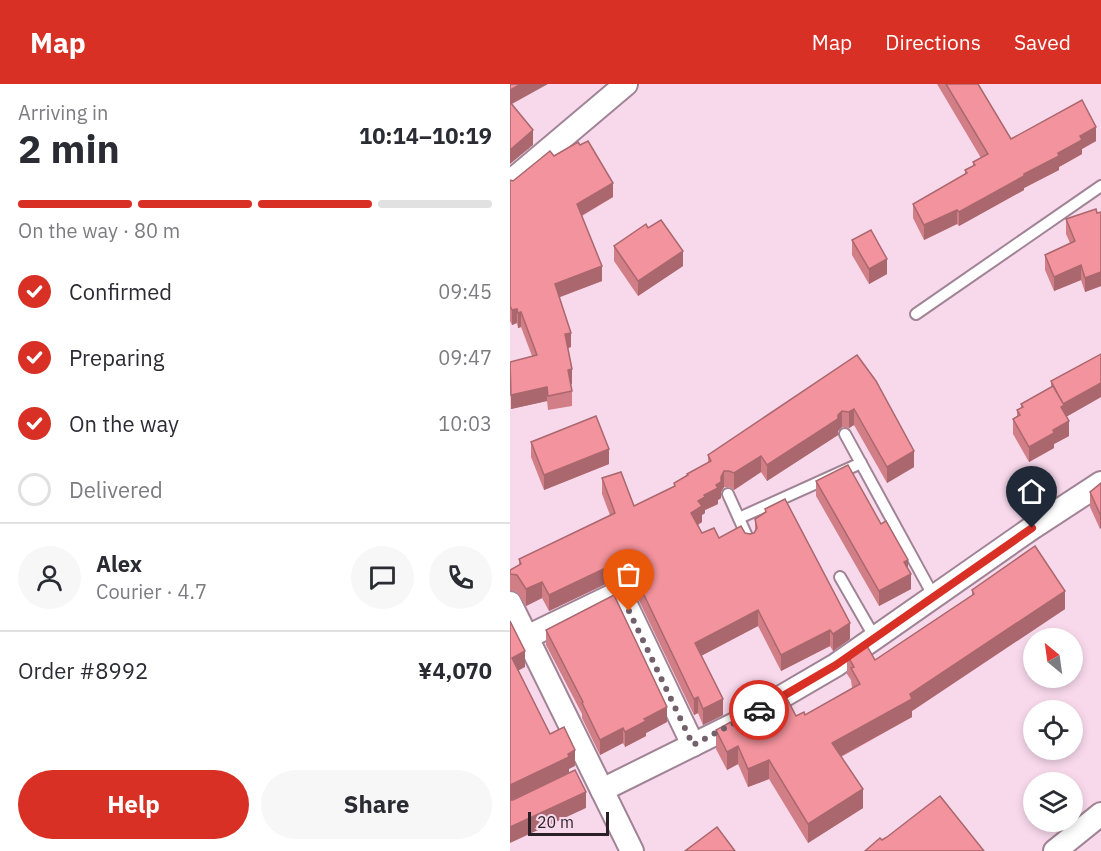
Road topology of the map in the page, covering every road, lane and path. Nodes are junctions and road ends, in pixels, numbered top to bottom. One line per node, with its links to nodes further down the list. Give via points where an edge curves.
1 (626, 84): 2 (street)
2 (510, 182)
3 (1101, 186): 4 (lane)
4 (916, 314)
5 (845, 434): 6 (lane)
6 (861, 464): 9 (lane); 12 (lane)
7 (1101, 483): 12 (street)
8 (728, 494): 9 (lane)
9 (739, 518): 10 (lane)
10 (750, 543)
11 (840, 577): 15 (lane)
12 (934, 597): 15 (street)
13 (510, 603): 14 (street)
14 (527, 637): 16 (street, via 620,592); 17 (street)
15 (875, 638): 16 (street, via 836,665)
16 (693, 745): 17 (street)
17 (592, 778): 19 (street)
18 (1101, 814): 20 (street)
19 (632, 851)
20 (1055, 851)

